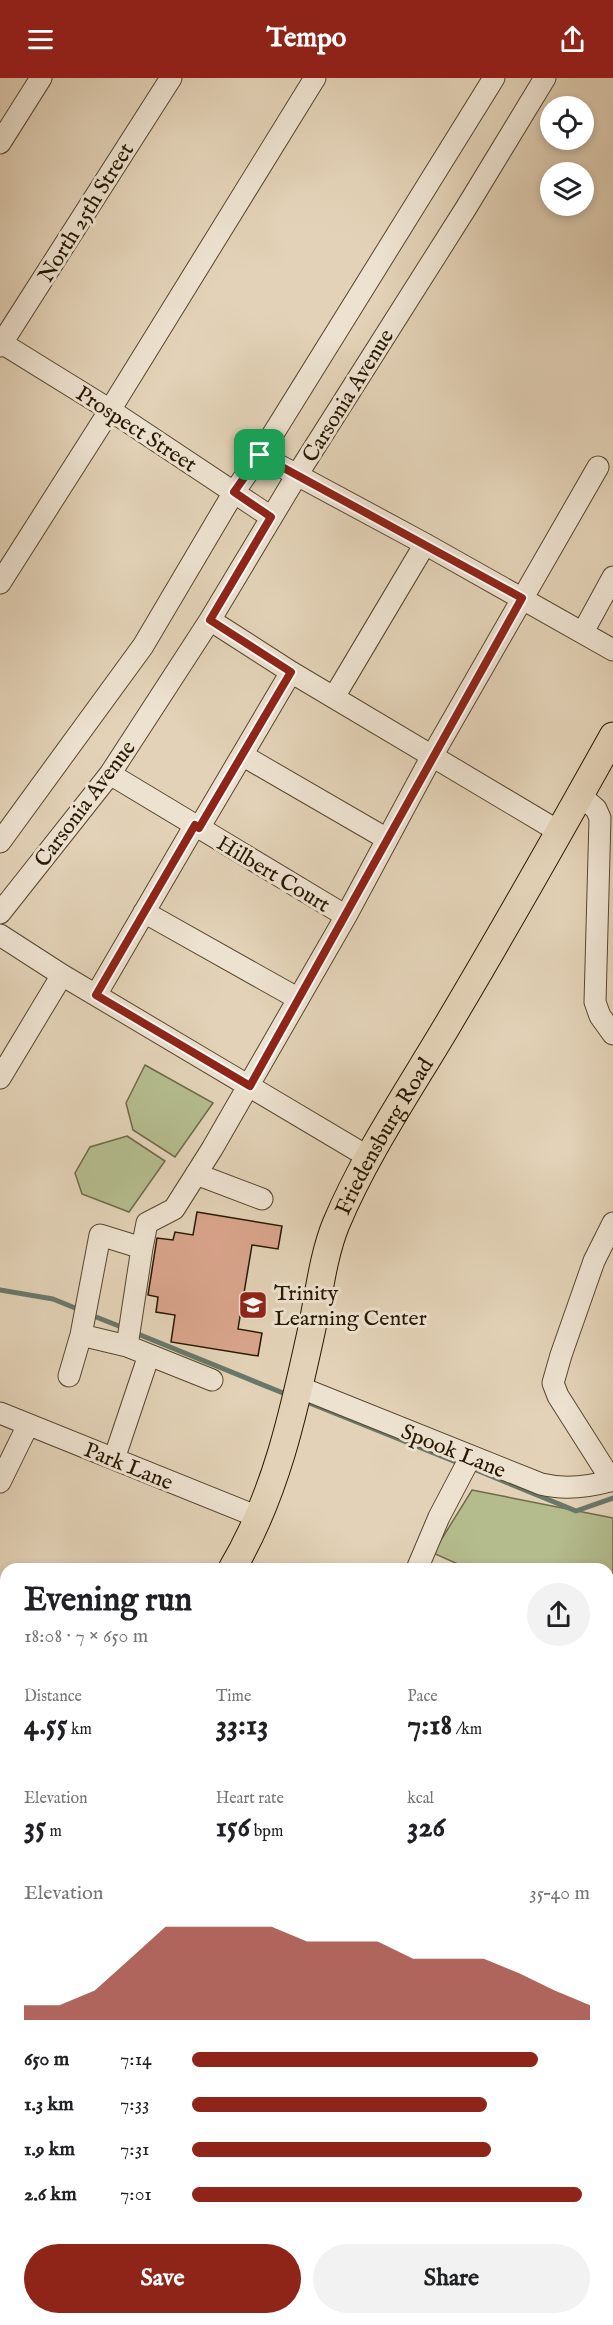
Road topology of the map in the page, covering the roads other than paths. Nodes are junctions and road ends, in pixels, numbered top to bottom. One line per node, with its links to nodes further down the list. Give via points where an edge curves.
1 (41, 78): 6 (street)
2 (171, 78): 7 (street, North 25th Street)
3 (315, 78): 8 (street)
4 (494, 78): 9 (street, Carsonia Avenue)
5 (545, 78): 11 (street, Carsonia Avenue)
6 (0, 143)
7 (1, 344): 8 (street, Prospect Street)
8 (110, 410): 12 (street, Prospect Street); 16 (street)
9 (260, 455): 11 (street); 12 (street, Carsonia Avenue)
10 (598, 467): 17 (street)
11 (297, 475): 13 (street, Carsonia Avenue); 14 (street)
12 (234, 492): 13 (street, Prospect Street); 31 (street, Carsonia Avenue, via 143,646)
13 (271, 517): 18 (street, Carsonia Avenue)
14 (425, 544): 17 (street); 22 (street)
15 (613, 577): 19 (street)
16 (0, 583)
17 (522, 598): 19 (street); 25 (street)
18 (210, 620): 21 (street); 26 (street, Carsonia Avenue)
19 (583, 632): 20 (street)
20 (613, 650)
21 (291, 672): 22 (street); 24 (street)
22 (334, 698): 25 (street)
23 (613, 736): 27 (main road, Friedensburg Road)
24 (242, 755): 28 (street); 30 (street)
25 (432, 756): 29 (street); 30 (street)
26 (110, 774): 28 (street, Hilbert Court); 33 (street, Carsonia Avenue)
27 (580, 795): 29 (main road, Friedensburg Road); 39 (street, via 600,818 596,1002 600,1016)
28 (197, 827): 32 (street); 34 (street, Hilbert Court)
29 (558, 831): 42 (main road, Friedensburg Road)
30 (387, 839): 34 (street)
31 (0, 842)
32 (144, 912): 37 (street); 38 (street)
33 (0, 913)
34 (345, 916): 38 (street)
35 (0, 935): 36 (street)
36 (62, 975): 37 (street); 40 (street)
37 (96, 995): 41 (street)
38 (297, 998): 41 (street)
39 (613, 1034)
40 (0, 1078)
41 (250, 1086): 42 (street); 43 (street)
42 (370, 1158): 52 (main road, Friedensburg Road, via 335,1227)
43 (196, 1174): 44 (street); 46 (street, via 174,1209 147,1223)
44 (262, 1199)
45 (613, 1223): 57 (street, via 594,1261 553,1383)
46 (141, 1248): 47 (street, via 100,1235); 48 (street)
47 (81, 1335): 48 (street); 50 (street)
48 (127, 1346): 49 (street)
49 (149, 1355): 51 (street); 56 (street)
50 (69, 1376)
51 (213, 1380)
52 (299, 1387): 55 (street, Spook Lane); 59 (main road, Friedensburg Road, via 282,1456)
53 (0, 1413): 54 (street, Park Lane)
54 (28, 1425): 56 (street, Park Lane); 58 (street)
55 (471, 1456): 57 (street, Spook Lane, via 556,1488 580,1488); 61 (street)
56 (114, 1460): 59 (street, Park Lane)
57 (612, 1480)
58 (0, 1482)
59 (258, 1517): 60 (main road, Friedensburg Road)
60 (235, 1563)
61 (420, 1563)

